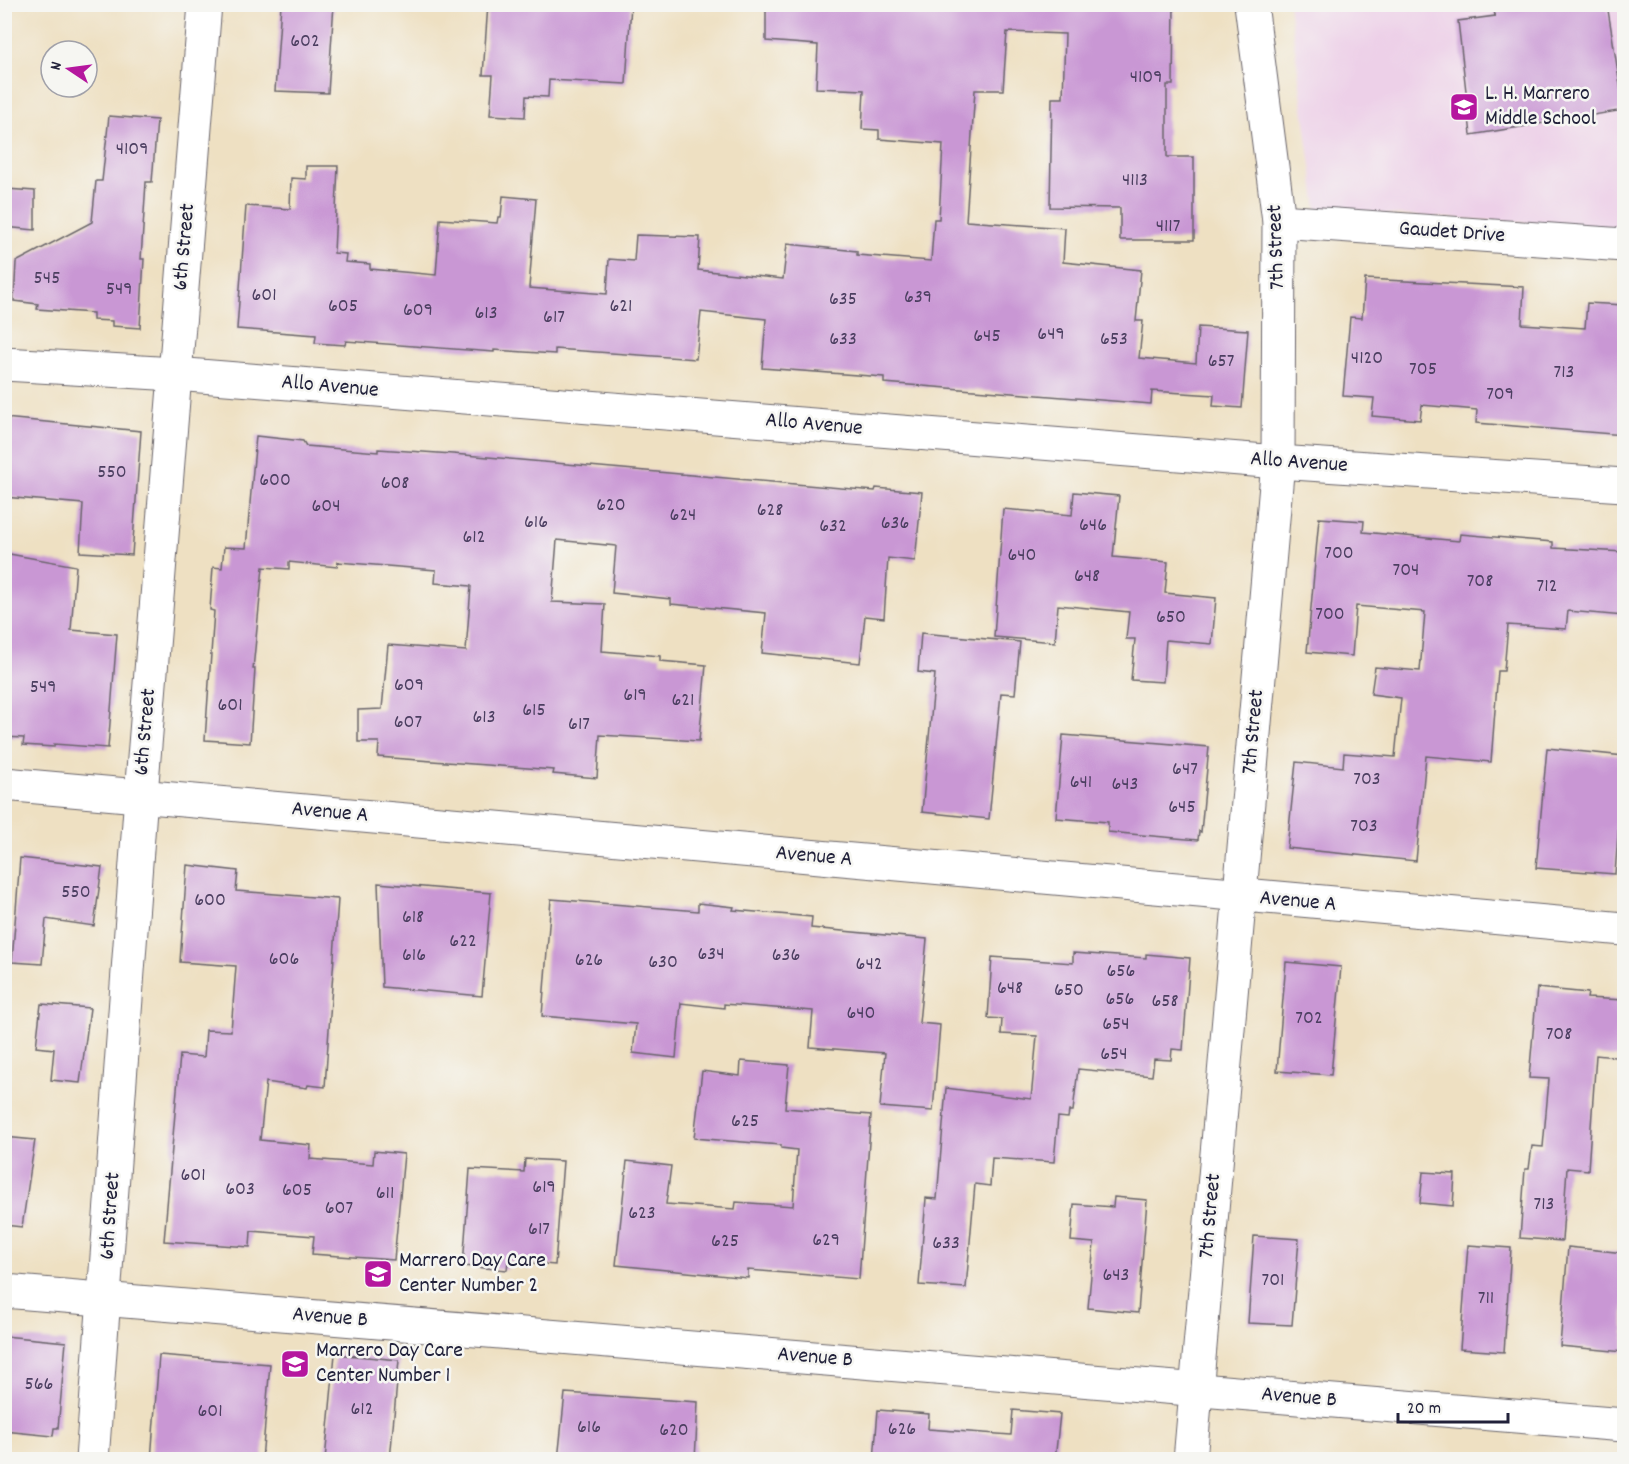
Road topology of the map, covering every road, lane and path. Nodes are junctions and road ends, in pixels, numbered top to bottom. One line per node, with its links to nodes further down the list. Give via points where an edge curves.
1 (205, 4): 6 (street, 6th Street)
2 (1251, 4): 3 (street, 7th Street)
3 (1279, 221): 4 (street, Gaudet Drive); 7 (street, 7th Street)
4 (1624, 245)
5 (4, 364): 6 (street, Allo Avenue)
6 (175, 374): 7 (street, Allo Avenue); 10 (street, 6th Street)
7 (1278, 462): 8 (street, Allo Avenue); 11 (street, 7th Street)
8 (1624, 485)
9 (4, 784): 10 (street, Avenue A)
10 (141, 795): 11 (street, Avenue A); 14 (street, 6th Street)
11 (1239, 897): 12 (street, Avenue A); 15 (street, 7th Street)
12 (1624, 929)
13 (4, 1291): 14 (street, Avenue B)
14 (105, 1299): 15 (street, Avenue B); 17 (street, 6th Street)
15 (1196, 1389): 16 (street, Avenue B); 18 (street, 7th Street)
16 (1624, 1425)
17 (92, 1460)
18 (1190, 1460)

